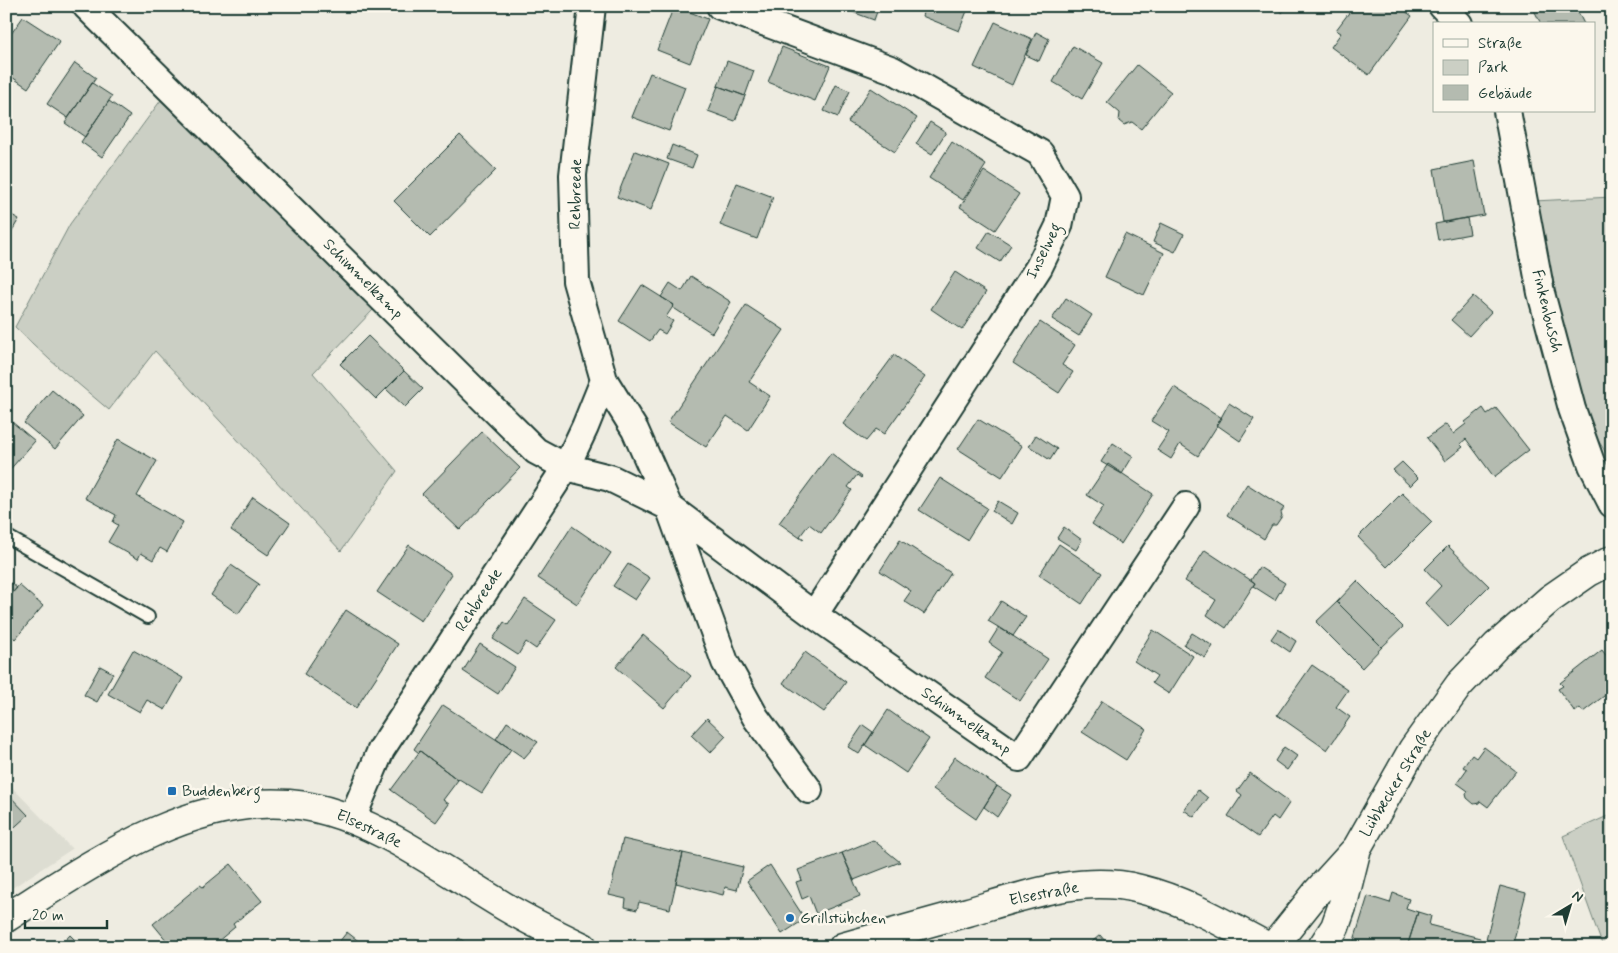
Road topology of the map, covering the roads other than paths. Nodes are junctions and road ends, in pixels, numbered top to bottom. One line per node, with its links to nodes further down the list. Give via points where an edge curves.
1 (86, 6): 8 (street, Schimmelkamp, via 536,451)
2 (592, 6): 7 (street, Rehbreede, via 574,175 576,281)
3 (720, 6): 14 (street, Inselweg, via 893,70 1040,153 1065,196 1059,226 1039,267)
4 (1442, 6): 5 (street)
5 (1457, 22)
6 (1507, 112): 9 (street, Finkenbusch, via 1541,293 1572,409 1592,465)
7 (604, 380): 8 (street, Rehbreede); 11 (street, Rehbreede, via 635,430)
8 (566, 467): 11 (street, Schimmelkamp, via 610,478); 17 (street, Rehbreede, via 381,750)
9 (1612, 504)
10 (1186, 506): 14 (street, Schimmelkamp, via 1019,758)
11 (669, 507): 14 (street, Schimmelkamp); 16 (street, via 725,662 756,718)
12 (6, 536): 15 (lane)
13 (1612, 560): 18 (main road, Lübbecker Straße, via 1550,598 1497,644 1459,685 1413,749)
14 (814, 615)
15 (148, 616)
16 (809, 790)
17 (352, 819): 19 (main road, Elsestraße, via 289,804 251,805 208,812 172,824 123,847); 20 (main road, Elsestraße, via 398,842 511,910)
18 (1357, 848): 23 (main road, Lübbecker Straße); 24 (main road, Lübbecker Straße, via 1335,928)
19 (6, 918)
20 (583, 947)
21 (843, 947): 22 (main road, Elsestraße, via 1075,885 1139,888 1223,922)
22 (1268, 947)
23 (1273, 947)
24 (1322, 947)

